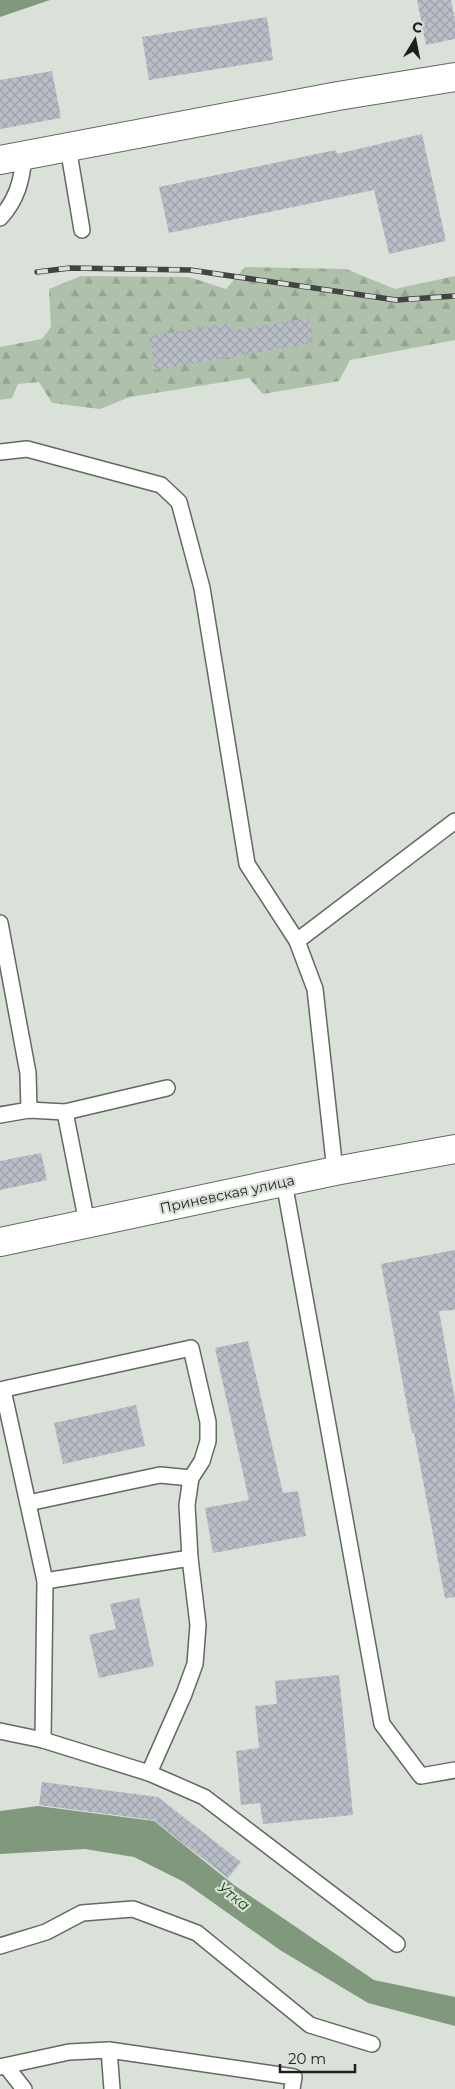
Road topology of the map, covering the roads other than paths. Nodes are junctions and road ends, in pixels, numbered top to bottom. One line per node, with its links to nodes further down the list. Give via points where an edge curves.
1 (455, 77): 2 (street)
2 (68, 148): 3 (street); 5 (lane)
3 (12, 158): 4 (lane, via 22,174 11,206)
4 (0, 218)
5 (82, 230)
6 (0, 452): 9 (lane, via 28,449 161,484 179,502 202,588 247,864)
7 (455, 821): 9 (lane)
8 (0, 923): 11 (lane, via 28,1073)
9 (297, 942): 15 (lane, via 315,988)
10 (167, 1088): 12 (lane)
11 (28, 1110): 12 (lane); 13 (lane)
12 (65, 1112): 17 (lane)
13 (0, 1115)
14 (455, 1149): 15 (street, Приневская улица)
15 (335, 1172): 16 (street, Приневская улица)
16 (284, 1182): 17 (street, Приневская улица); 26 (lane, via 382,1724 421,1776)
17 (87, 1223): 18 (street, Приневская улица)
18 (0, 1242)
19 (2, 1390): 20 (lane, via 191,1348 208,1422 208,1441); 21 (lane)
20 (191, 1478): 21 (lane, via 160,1475); 22 (lane, via 187,1505)
21 (28, 1503): 23 (lane)
22 (190, 1558): 23 (lane); 27 (lane, via 198,1625 195,1664)
23 (45, 1581): 25 (lane)
24 (0, 1731): 25 (lane)
25 (43, 1740): 27 (lane)
26 (455, 1770)
27 (150, 1773): 28 (lane, via 204,1797)
28 (397, 1944)
29 (0, 1946): 30 (lane, via 46,1932 82,1912 133,1909 197,1933 310,2025)
30 (372, 2044)
31 (109, 2050): 32 (lane, via 69,2052); 34 (lane); 35 (lane, via 294,2077)
32 (3, 2067): 33 (lane)
33 (24, 2089)
34 (112, 2089)
35 (292, 2089)

